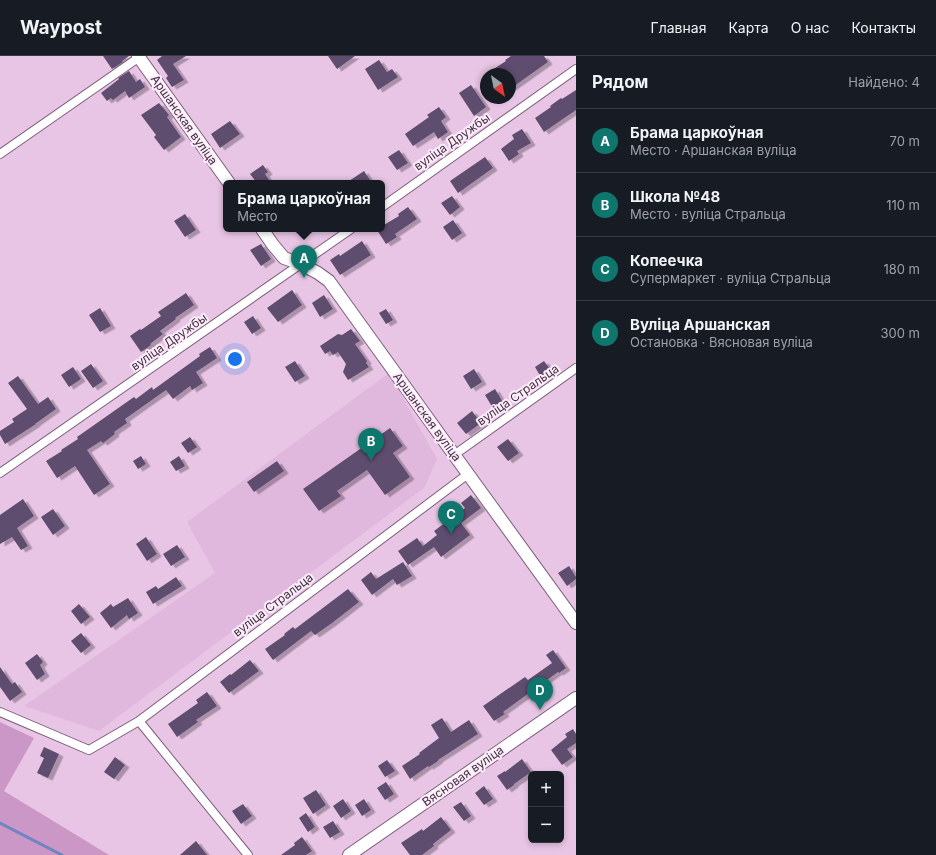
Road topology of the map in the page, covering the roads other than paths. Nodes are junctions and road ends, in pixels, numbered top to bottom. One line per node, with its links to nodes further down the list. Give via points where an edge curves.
1 (139, 56): 3 (street); 4 (street, Аршанская вуліца)
2 (576, 69): 5 (street, вуліца Дружбы)
3 (0, 154)
4 (227, 180)
5 (385, 205)
6 (264, 232): 8 (street, Аршанская вуліца, via 284,258)
7 (347, 232): 8 (street, вуліца Дружбы)
8 (301, 264): 10 (street, Аршанская вуліца, via 329,281); 11 (street, вуліца Дружбы)
9 (576, 368): 10 (street, вуліца Стральца)
10 (454, 455): 12 (street, Аршанская вуліца)
11 (0, 473)
12 (468, 474): 13 (street, Аршанская вуліца); 16 (street, вуліца Стральца)
13 (576, 623)
14 (576, 698): 18 (street, Вясновая вуліца)
15 (0, 712): 16 (street, вуліца Стральца, via 89,750)
16 (138, 721): 17 (street)
17 (248, 855)
18 (349, 855)

